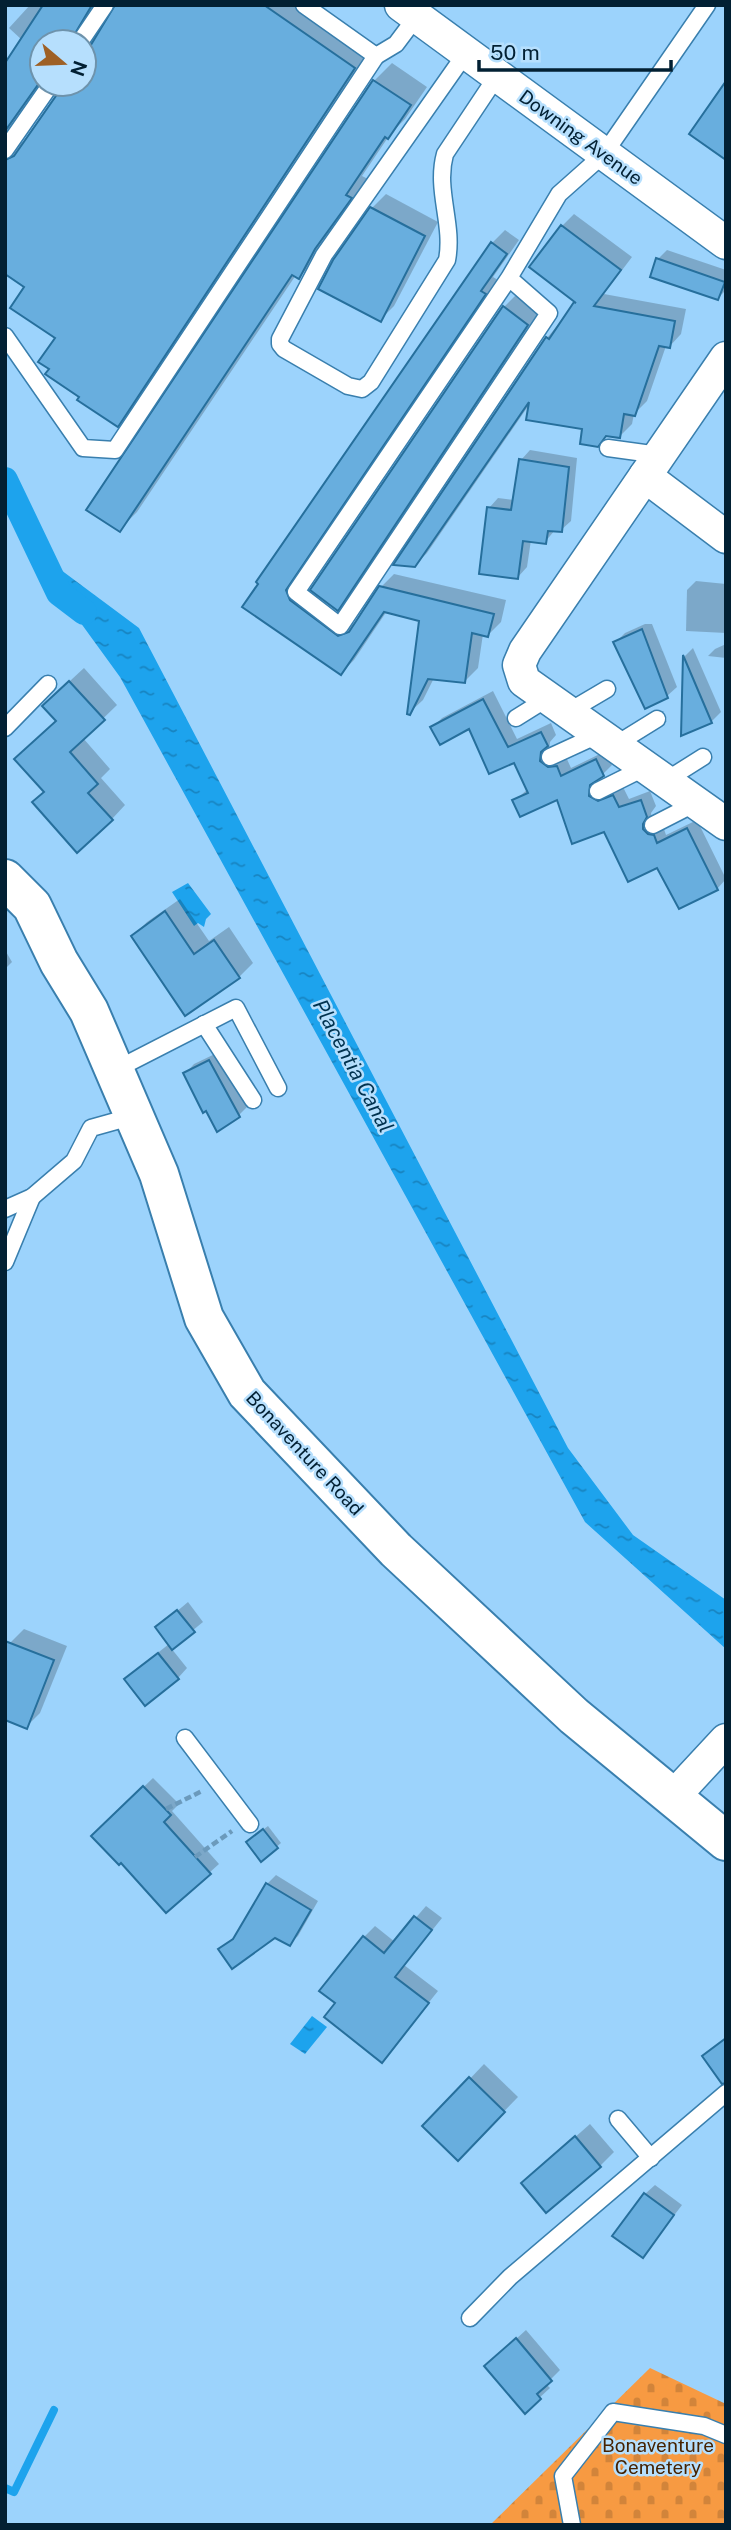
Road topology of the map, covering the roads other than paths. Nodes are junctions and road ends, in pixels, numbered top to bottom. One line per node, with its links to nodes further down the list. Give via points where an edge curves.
1 (105, 5): 5 (lane)
2 (304, 5): 7 (lane)
3 (707, 5): 11 (lane)
4 (409, 11): 6 (street, Downing Avenue); 7 (lane, via 396,44)
5 (89, 28)
6 (466, 53): 8 (street, Downing Avenue); 8 (lane, via 324,255 280,339 284,349 348,386 362,389 371,382 447,260 450,245 443,162)
7 (376, 56): 14 (lane, via 116,450 83,449)
8 (497, 76): 11 (street, Downing Avenue)
9 (41, 98): 10 (lane)
10 (5, 150)
11 (604, 154): 12 (street, Downing Avenue); 13 (lane, via 559,194)
12 (726, 243)
13 (509, 278): 13 (lane, via 296,592 340,626 550,313)
14 (5, 336)
15 (726, 358): 17 (street)
16 (608, 447): 17 (lane)
17 (652, 466): 18 (street); 21 (street, via 519,666 524,681)
18 (726, 537)
19 (48, 684): 24 (lane)
20 (607, 689): 21 (lane)
21 (558, 705): 22 (lane); 25 (street)
22 (516, 718)
23 (657, 719): 25 (lane)
24 (5, 728)
25 (608, 740): 26 (lane); 28 (street)
26 (550, 757)
27 (703, 757): 28 (lane)
28 (656, 774): 29 (lane); 30 (street)
29 (598, 791)
30 (696, 803): 31 (street); 32 (lane)
31 (726, 824)
32 (653, 825)
33 (5, 879): 35 (street, Bonaventure Road, via 32,906 89,1011)
34 (204, 1024): 35 (lane); 36 (lane, via 236,1008); 37 (lane)
35 (114, 1070): 38 (street, Bonaventure Road)
36 (278, 1088)
37 (253, 1100)
38 (134, 1116): 39 (lane, via 91,1128 74,1161); 44 (street, Bonaventure Road, via 159,1174 204,1318 247,1393 396,1550 574,1716)
39 (32, 1197): 40 (lane); 41 (lane)
40 (5, 1209)
41 (5, 1262)
42 (185, 1738): 45 (lane)
43 (726, 1740): 44 (street)
44 (673, 1797): 46 (street, Bonaventure Road)
45 (249, 1822)
46 (726, 1841)
47 (726, 2093): 49 (lane)
48 (618, 2119): 49 (lane)
49 (651, 2158): 50 (lane, via 509,2277)
50 (470, 2318)
51 (726, 2435): 52 (lane, via 704,2426 612,2412 563,2476)
52 (572, 2525)

